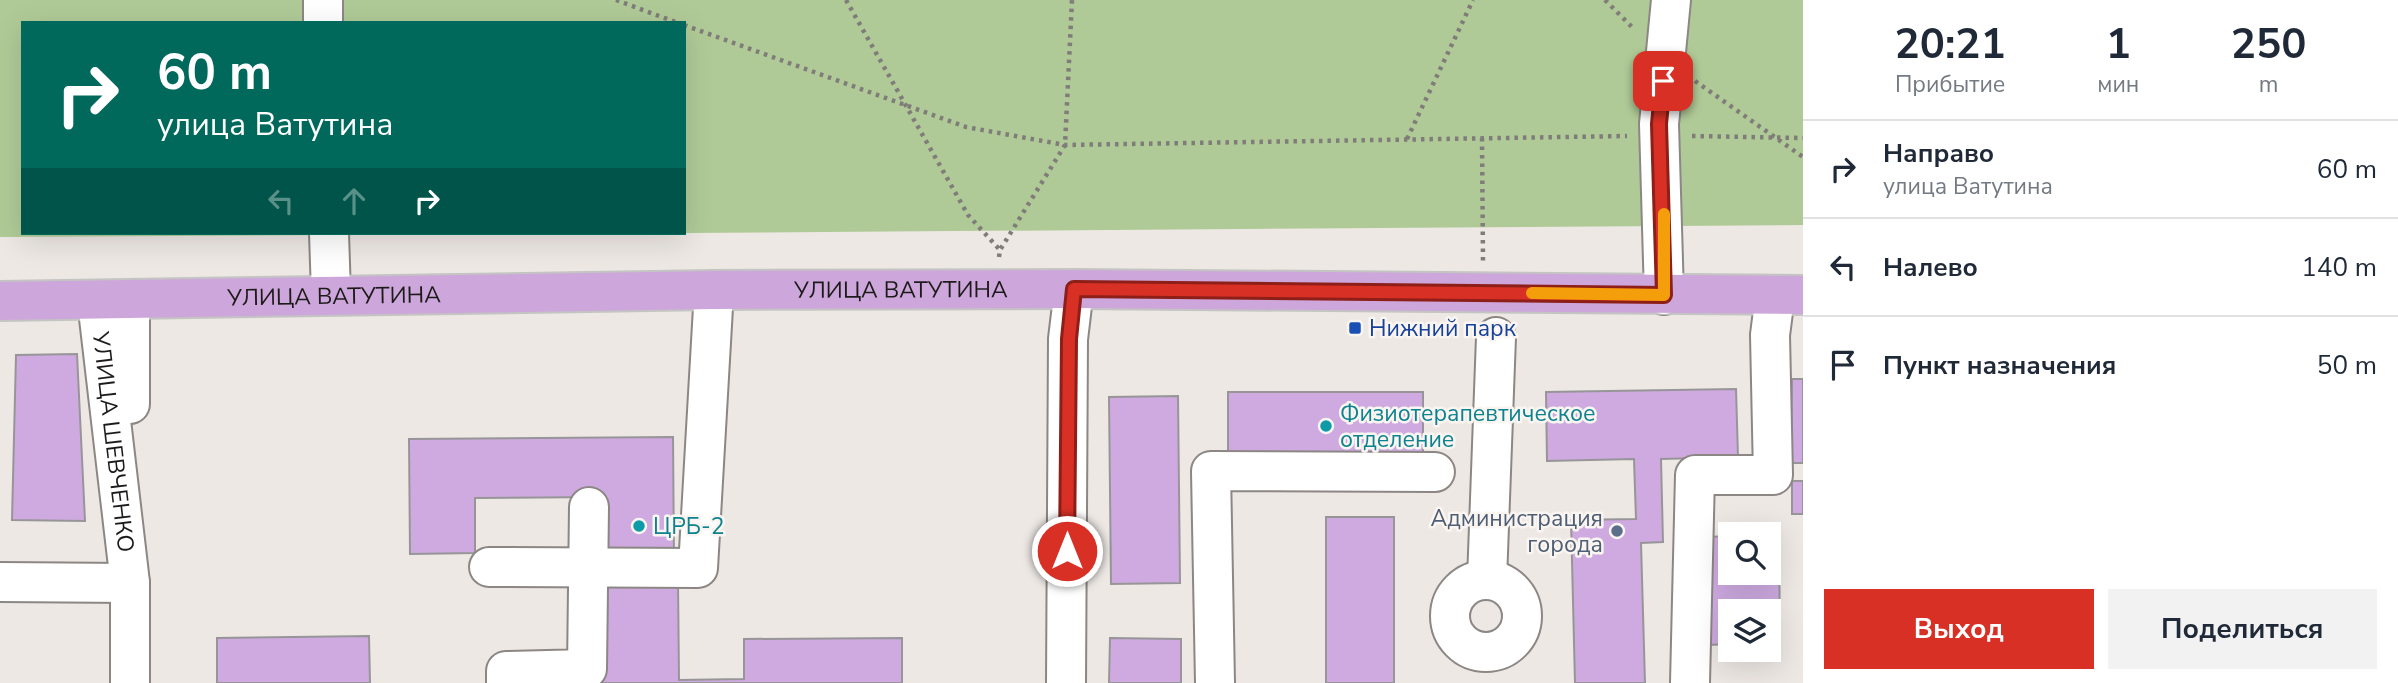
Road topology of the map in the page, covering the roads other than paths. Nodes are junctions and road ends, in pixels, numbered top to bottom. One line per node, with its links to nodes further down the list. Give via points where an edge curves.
1 (323, 0): 3 (street)
2 (1671, 0): 8 (street, via 1660,136)
3 (323, 21)
4 (329, 235): 7 (street)
5 (1074, 289): 6 (main road, УЛИЦА ВАТУТИНА); 8 (main road, УЛИЦА ВАТУТИНА); 23 (street, via 1069,339)
6 (714, 290): 7 (main road, УЛИЦА ВАТУТИНА); 16 (street, via 698,568)
7 (331, 294): 10 (main road, УЛИЦА ВАТУТИНА)
8 (1664, 295): 9 (main road, УЛИЦА ВАТУТИНА)
9 (1789, 295): 25 (street, via 1770,335 1773,475 1695,475)
10 (114, 300): 11 (main road, УЛИЦА ВАТУТИНА); 19 (street, УЛИЦА ШЕВЧЕНКО)
11 (0, 301)
12 (1496, 337): 17 (street)
13 (1436, 472): 24 (street, via 1211,471)
14 (589, 507): 16 (street)
15 (489, 567): 16 (street)
16 (589, 568): 22 (street, via 587,669 506,671)
17 (1487, 580): 21 (street, via 1474,581 1455,596 1450,619 1460,641); 21 (street, via 1508,587 1517,596 1522,618 1513,640)
18 (0, 582): 19 (street)
19 (130, 583): 20 (street, УЛИЦА ШЕВЧЕНКО)
20 (130, 664)
21 (1483, 668)
22 (506, 683)
23 (1066, 683)
24 (1215, 683)
25 (1690, 683)

